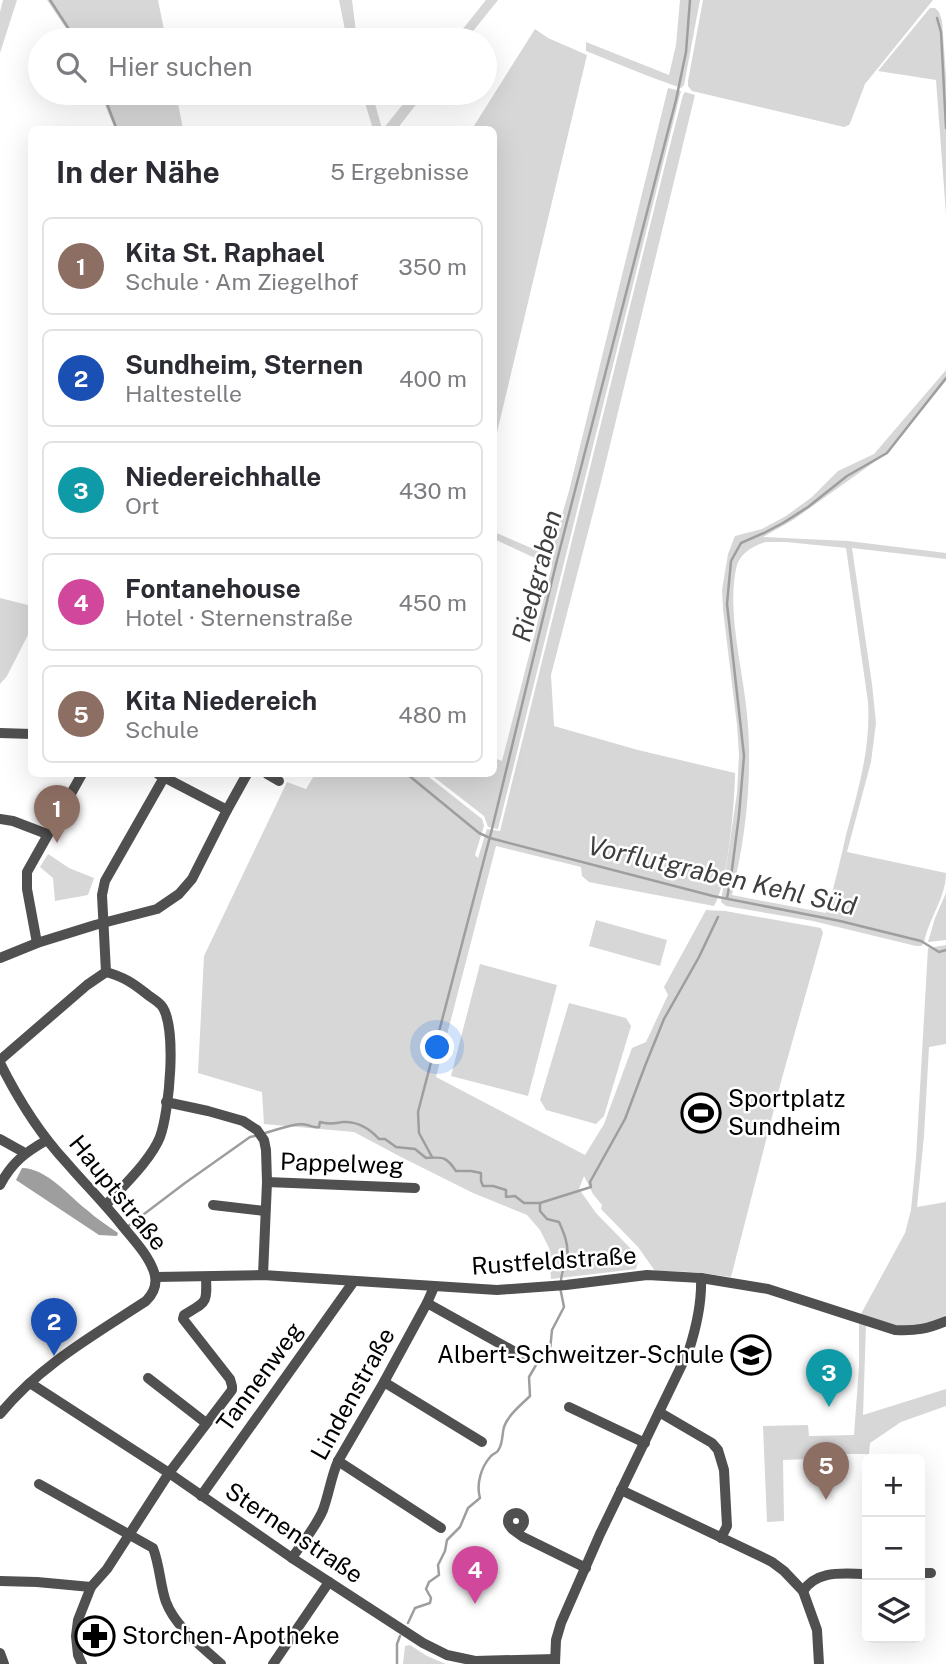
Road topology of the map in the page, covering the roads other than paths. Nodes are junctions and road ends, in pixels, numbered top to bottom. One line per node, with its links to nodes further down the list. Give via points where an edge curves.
1 (28, 731): 2 (street)
2 (0, 733)
3 (80, 777): 11 (street)
4 (161, 777): 12 (street, via 105,881)
5 (166, 777): 9 (street)
6 (245, 777): 9 (street)
7 (272, 777): 8 (street)
8 (279, 781)
9 (226, 810): 12 (street, via 197,869 179,894 157,909)
10 (0, 819): 11 (street)
11 (47, 834): 13 (street, via 27,872)
12 (103, 923): 13 (street); 15 (street)
13 (37, 943): 14 (street)
14 (0, 957)
15 (106, 972): 16 (street); 17 (street, via 131,982 162,1006 171,1040)
16 (0, 1061): 19 (street, Hauptstraße)
17 (166, 1102): 22 (street, via 243,1121 261,1135); 24 (street, via 160,1138 152,1152)
18 (0, 1139): 20 (street)
19 (47, 1140): 20 (street); 24 (street, Hauptstraße)
20 (25, 1153): 21 (street)
21 (2, 1180)
22 (267, 1182): 23 (street, Pappelweg); 26 (street)
23 (415, 1188)
24 (106, 1205): 28 (street, Hauptstraße)
25 (214, 1205): 26 (street)
26 (265, 1211): 27 (street)
27 (263, 1275): 29 (street, Rustfeldstraße); 31 (street, Rustfeldstraße)
28 (156, 1277): 29 (street, Rustfeldstraße); 38 (street, Hauptstraße, via 153,1294 146,1301 59,1358)
29 (206, 1277): 42 (street, via 205,1301 183,1319 230,1379 232,1390)
30 (702, 1278): 32 (street, Rustfeldstraße, via 647,1275 497,1290); 34 (street, Rustfeldstraße, via 768,1289 895,1330 928,1329); 40 (street, via 698,1321 689,1350)
31 (354, 1281): 32 (street, Rustfeldstraße); 49 (street, Tannenweg)
32 (433, 1287): 33 (street, Lindenstraße)
33 (427, 1303): 35 (street); 37 (street, Lindenstraße)
34 (946, 1321)
35 (524, 1357)
36 (148, 1378): 42 (street)
37 (384, 1382): 43 (street); 45 (street, Lindenstraße)
38 (30, 1383): 41 (street, Hauptstraße); 46 (street, Sternenstraße)
39 (569, 1407): 44 (street)
40 (659, 1412): 44 (street); 53 (street, via 718,1450 724,1470 727,1526)
41 (0, 1415)
42 (206, 1423): 46 (street)
43 (482, 1442)
44 (645, 1443): 48 (street)
45 (338, 1461): 50 (street); 54 (street, Lindenstraße, via 320,1516)
46 (169, 1473): 49 (street, Sternenstraße); 52 (street)
47 (40, 1483): 52 (street)
48 (621, 1490): 53 (street); 55 (street)
49 (201, 1496): 54 (street, Sternenstraße)
50 (441, 1528)
51 (512, 1529): 55 (street)
52 (130, 1534): 59 (street); 65 (street, via 153,1548 174,1616)
53 (721, 1538): 60 (street, via 772,1562)
54 (292, 1558): 58 (street, Sternenstraße)
55 (586, 1568): 62 (street, via 561,1623)
56 (862, 1574): 60 (street, via 819,1577)
57 (0, 1581): 59 (street)
58 (329, 1582): 62 (street, Sternenstraße, via 447,1655 475,1661); 66 (street)
59 (91, 1587): 64 (street, via 78,1620)
60 (803, 1591): 67 (street, via 817,1630)
61 (0, 1653): 63 (street)
62 (555, 1662)
63 (4, 1664)
64 (82, 1664)
65 (221, 1664)
66 (273, 1664)
67 (819, 1664)

